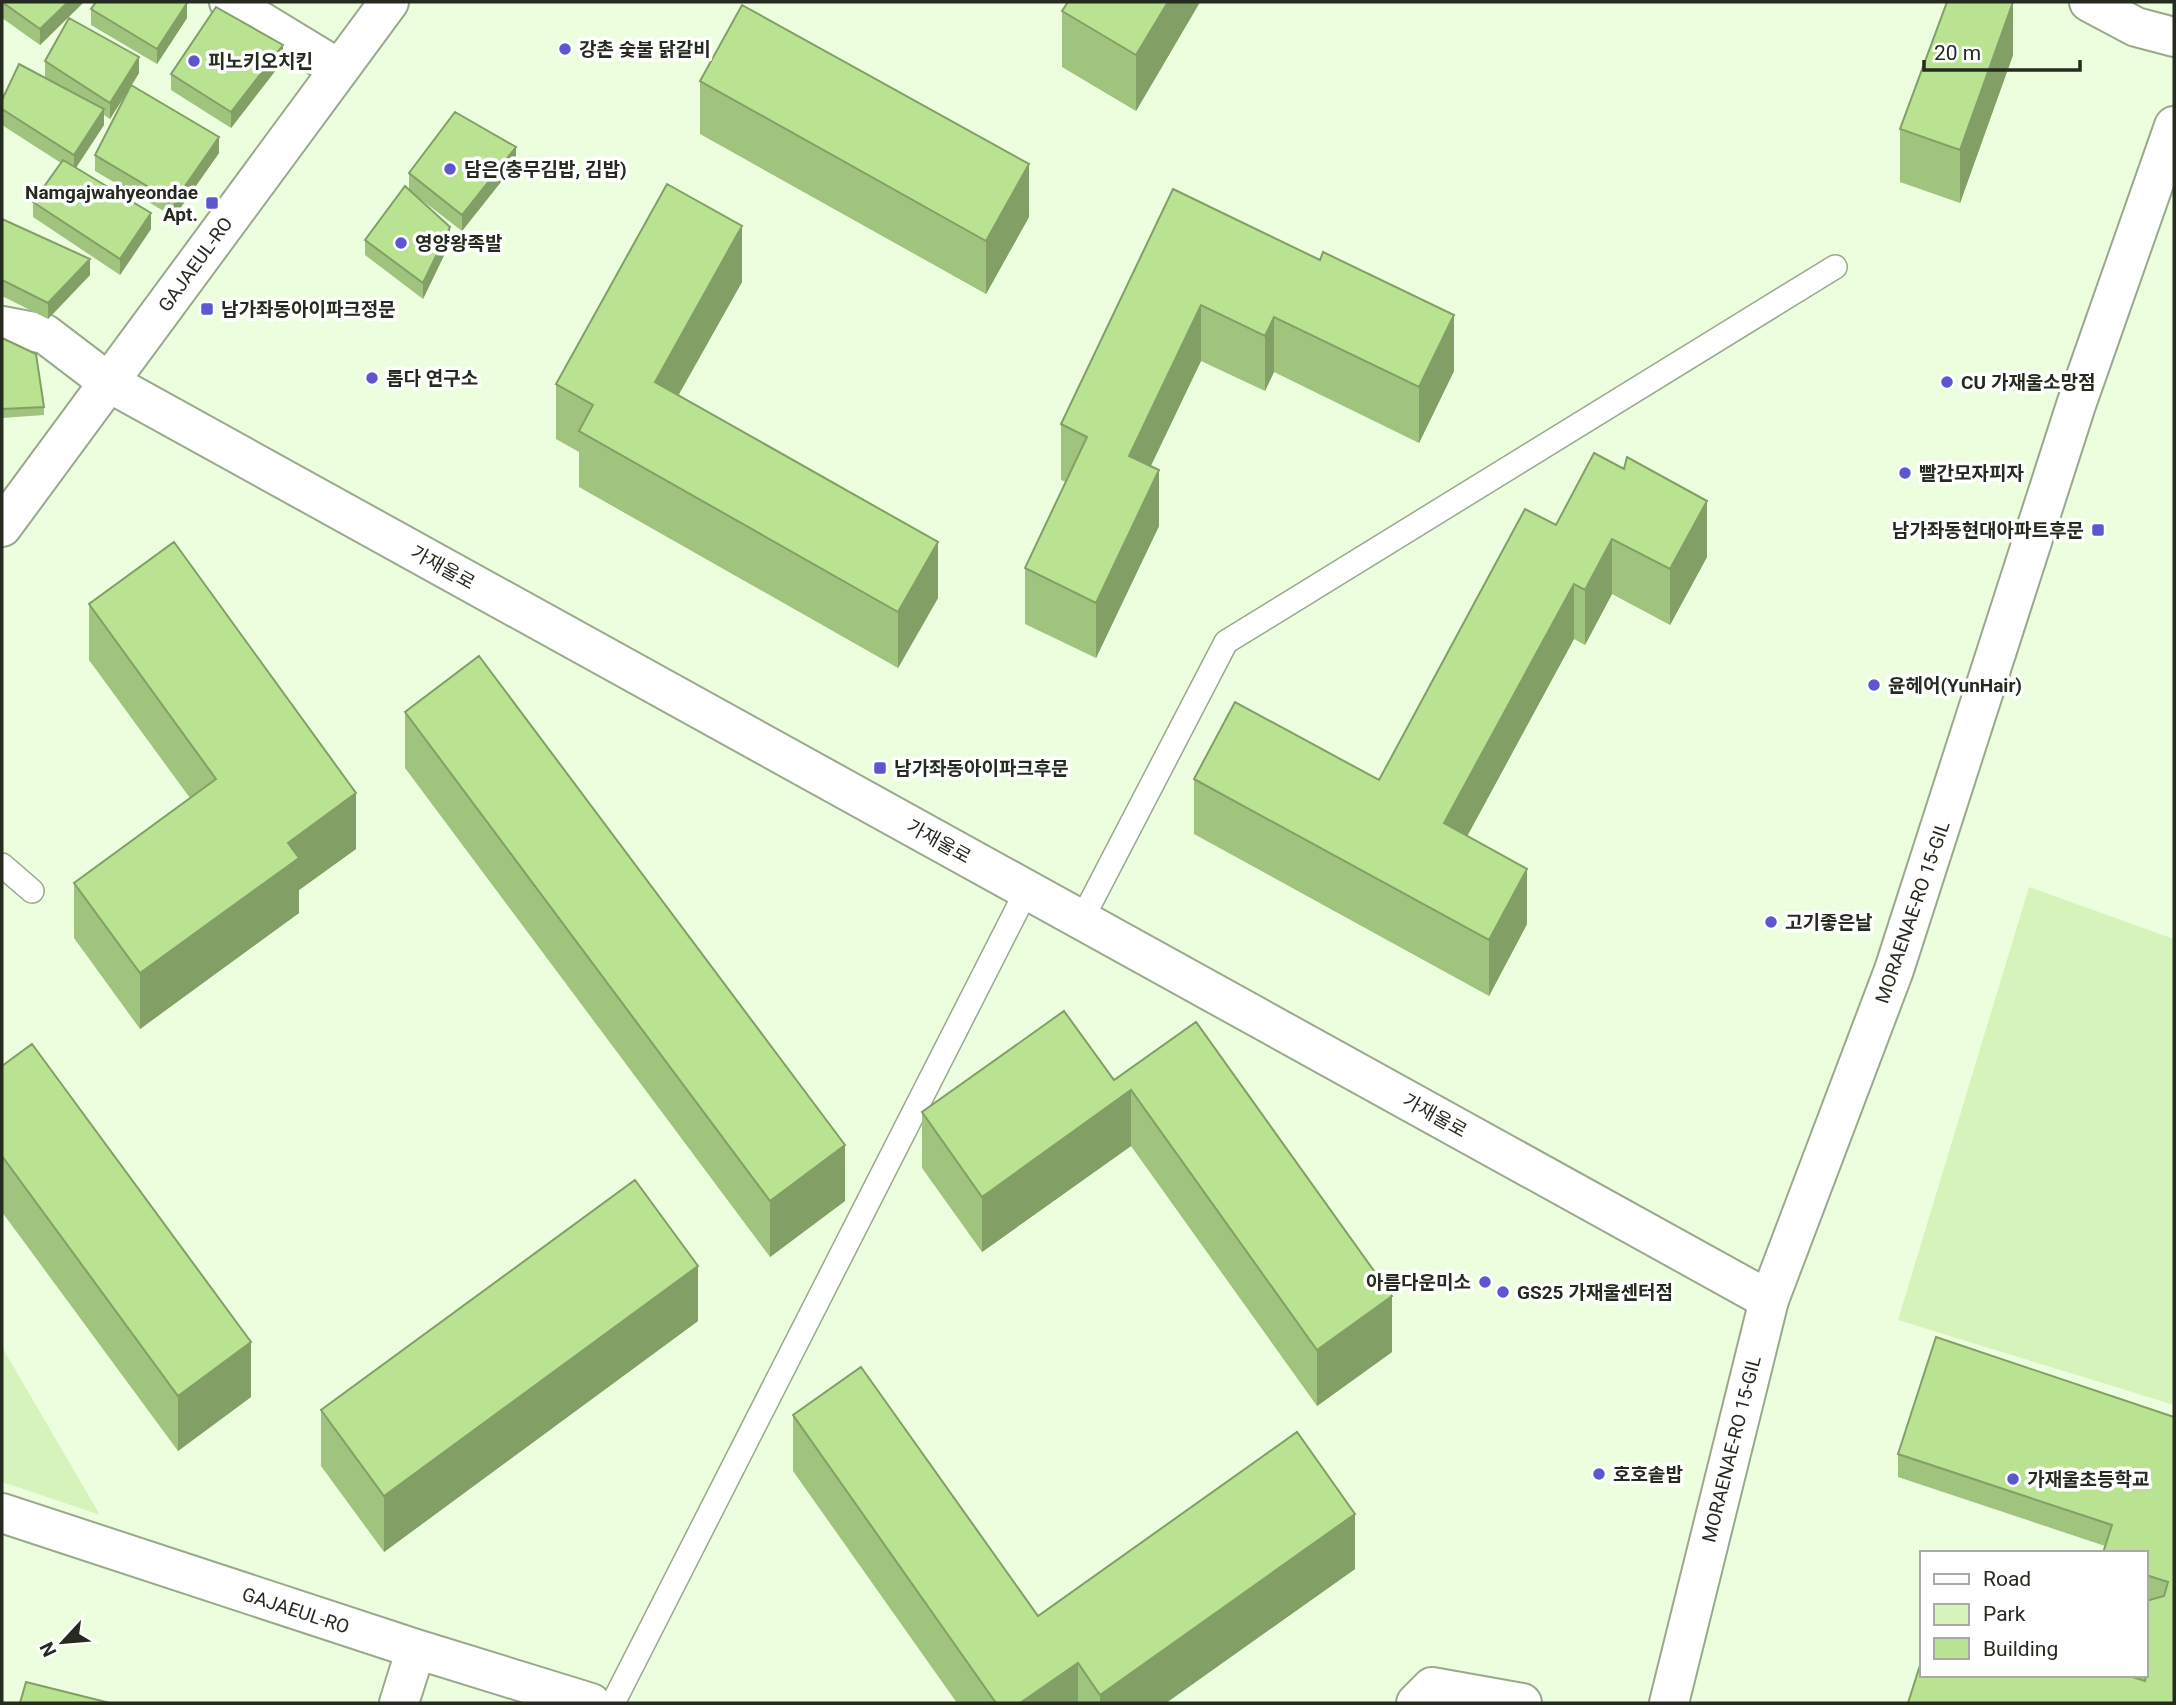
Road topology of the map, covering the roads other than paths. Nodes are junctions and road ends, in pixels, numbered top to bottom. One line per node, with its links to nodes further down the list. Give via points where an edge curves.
1 (229, 2): 5 (street)
2 (389, 2): 5 (street, GAJAEUL-RO)
3 (2089, 2): 4 (street, via 2136,27)
4 (2174, 37)
5 (340, 69): 9 (street, GAJAEUL-RO)
6 (2174, 126): 15 (street, MORAENAE-RO 15-GIL, via 2072,418 1894,970)
7 (1835, 267): 14 (lane, via 1226,642)
8 (2, 326): 9 (street, 가재울로, via 45,334)
9 (108, 382): 10 (street, GAJAEUL-RO); 12 (street, 가재울로)
10 (2, 527)
11 (2, 865): 13 (lane)
12 (1027, 890): 14 (street, 가재울로); 20 (lane)
13 (32, 891)
14 (1083, 919): 15 (street, 가재울로)
15 (1769, 1300): 23 (street, MORAENAE-RO 15-GIL)
16 (2, 1513): 17 (street, GAJAEUL-RO)
17 (416, 1649): 18 (street); 19 (street, GAJAEUL-RO)
18 (399, 1703)
19 (591, 1703)
20 (613, 1703)
21 (1416, 1703): 22 (street, via 1432,1688)
22 (1522, 1703)
23 (1669, 1703)

